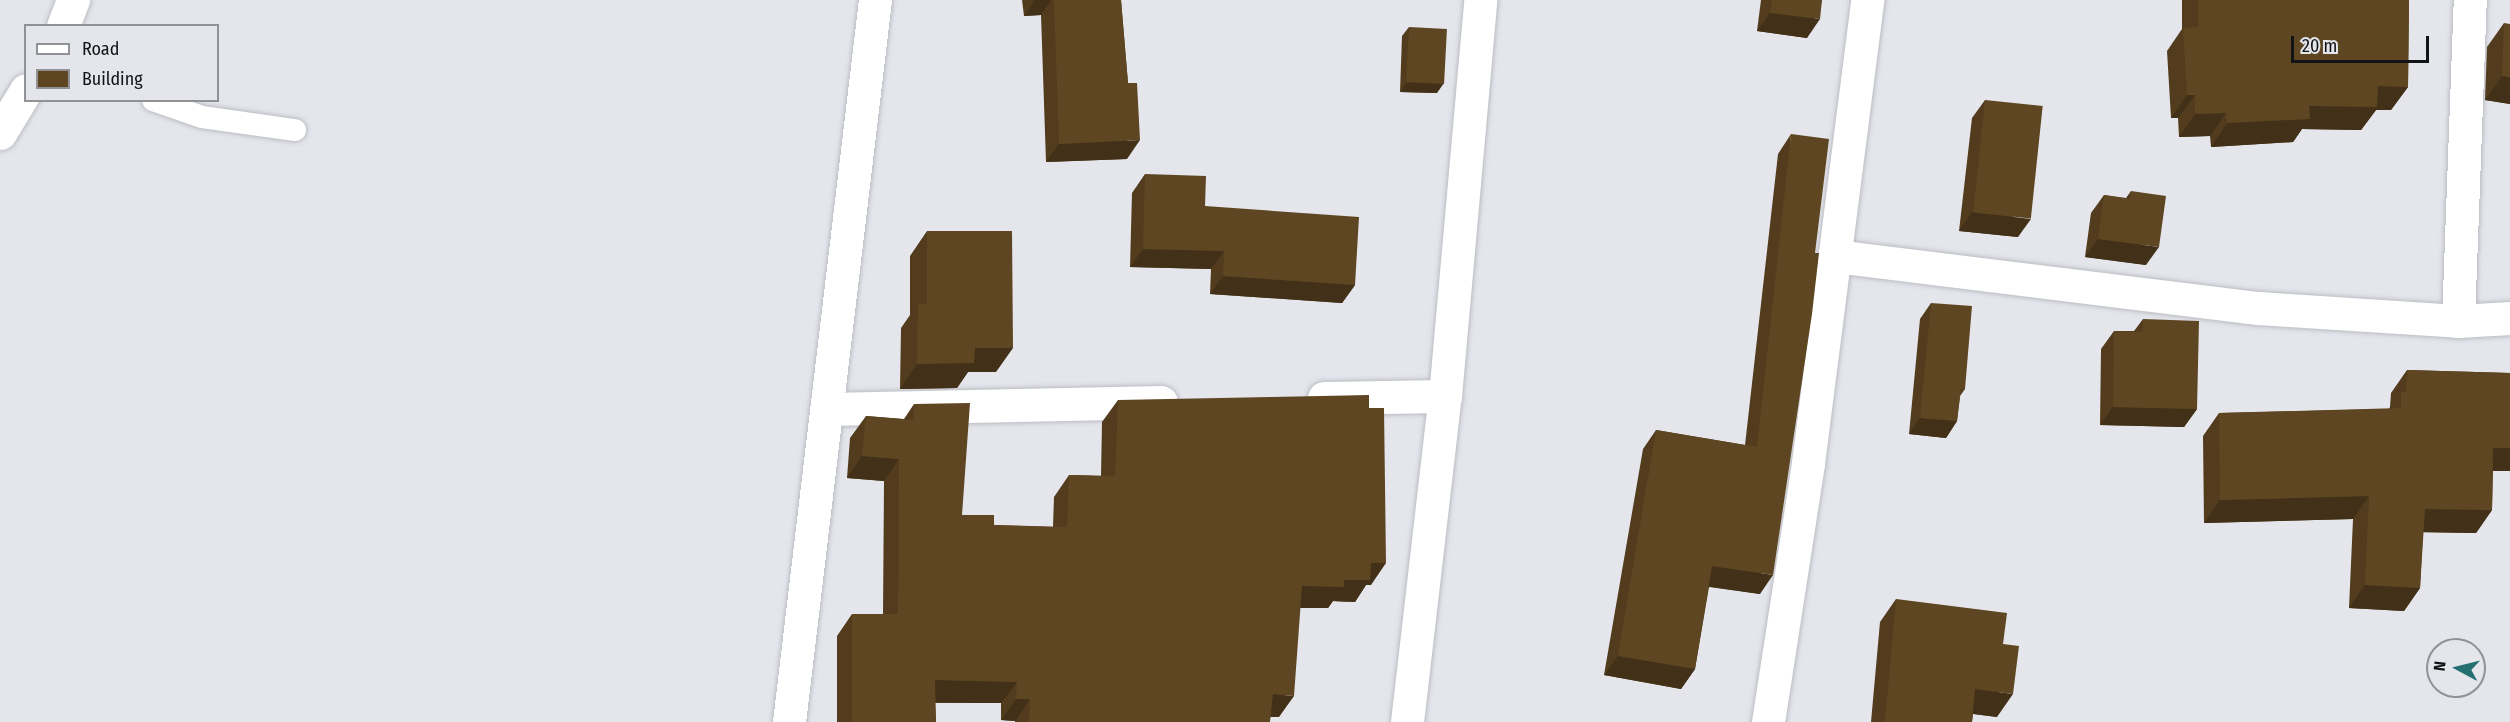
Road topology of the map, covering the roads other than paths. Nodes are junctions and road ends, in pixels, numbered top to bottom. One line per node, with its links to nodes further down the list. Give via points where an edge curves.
1 (875, 0): 15 (street)
2 (1480, 0): 12 (street)
3 (1868, 0): 9 (street)
4 (2470, 0): 11 (street)
5 (24, 93): 8 (street)
6 (159, 102): 7 (lane, via 202,117)
7 (295, 130)
8 (0, 134)
9 (1834, 256): 11 (street, via 2258,308); 18 (street, via 1808,463)
10 (2510, 318): 11 (street)
11 (2458, 321)
12 (1445, 396): 13 (street); 17 (street)
13 (1290, 399)
14 (1195, 401): 15 (street)
15 (827, 409): 16 (street)
16 (789, 722)
17 (1407, 722)
18 (1768, 722)

